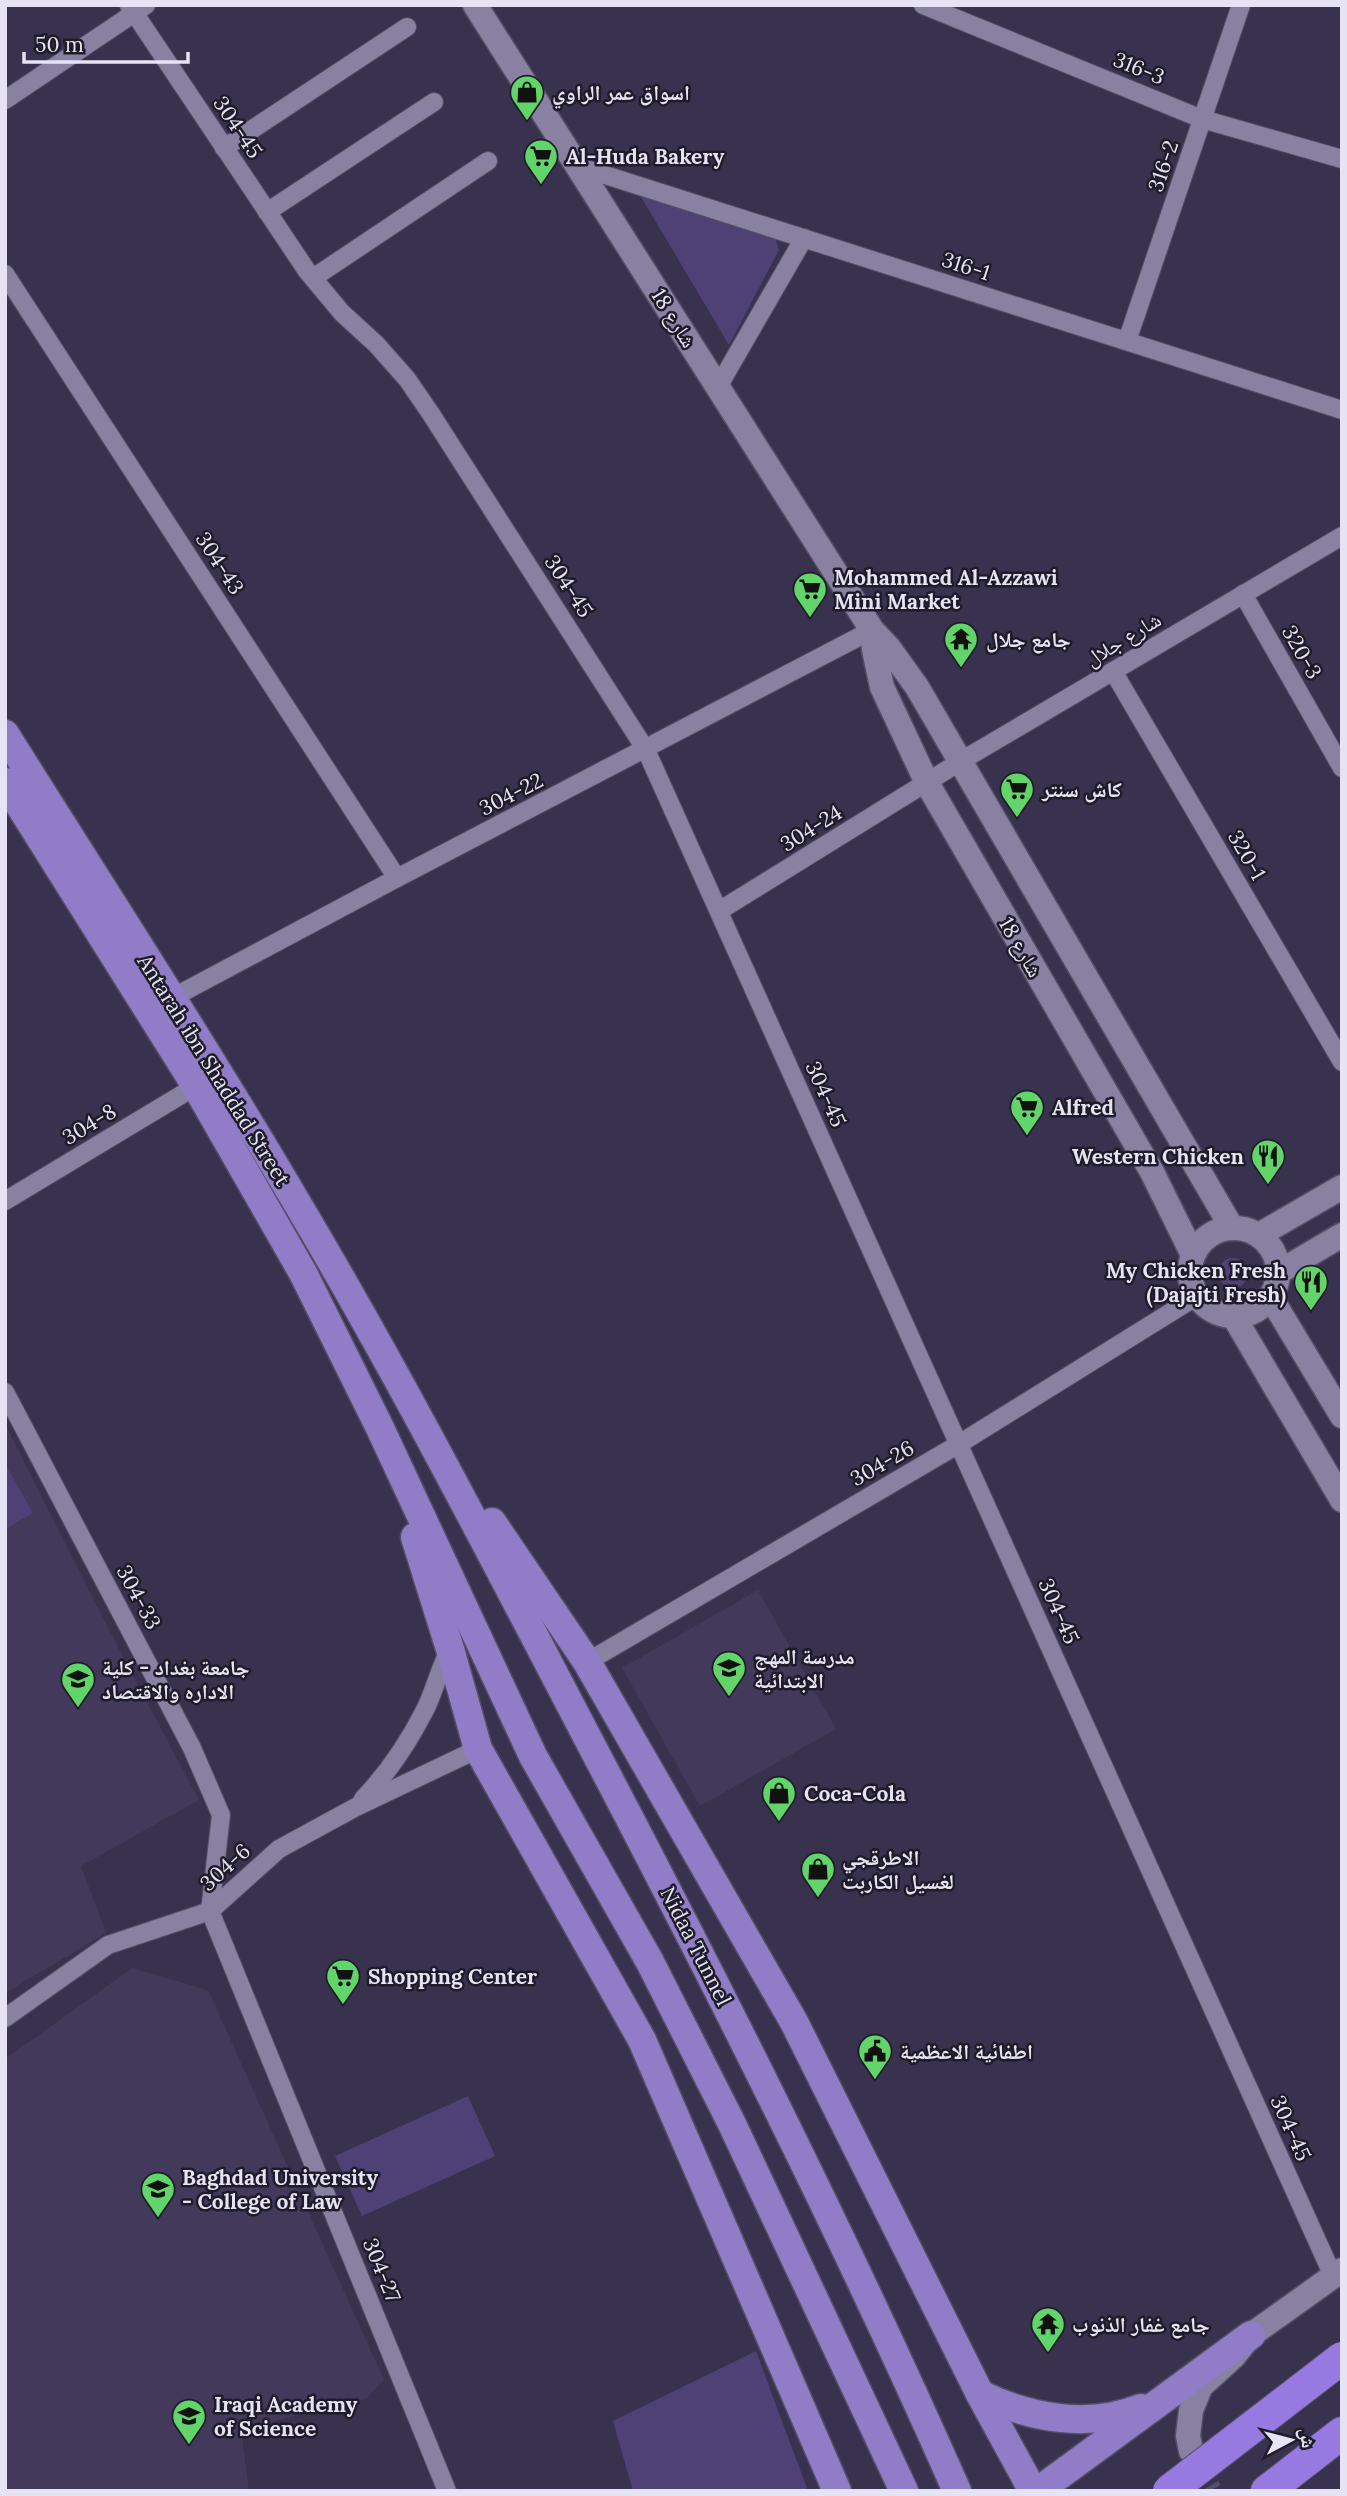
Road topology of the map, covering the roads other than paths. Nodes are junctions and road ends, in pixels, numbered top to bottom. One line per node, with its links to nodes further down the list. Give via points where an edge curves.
1 (475, 5): 12 (street, شارع 18)
2 (923, 5): 8 (street, 316-3)
3 (1241, 5): 8 (street, 316-2)
4 (136, 8): 6 (street); 9 (street, 304-45)
5 (407, 27): 9 (street)
6 (5, 100)
7 (434, 102): 13 (street)
8 (1202, 119): 10 (street, 316-3); 17 (street, 316-2)
9 (224, 148): 13 (street, 304-45)
10 (1342, 159)
11 (488, 161): 16 (street)
12 (577, 166): 14 (street, 316-1); 18 (street, شارع 18)
13 (267, 212): 16 (street, 304-45)
14 (804, 238): 17 (street, 316-1); 18 (street)
15 (5, 274): 30 (street, 304-43)
16 (313, 278): 25 (street, 304-45, via 407,379)
17 (1127, 341): 19 (street, 316-1)
18 (718, 387): 22 (street, شارع 18)
19 (1342, 410)
20 (1342, 536): 21 (street, شارع جلال)
21 (1243, 594): 23 (street, شارع جلال); 27 (street, 320-3)
22 (872, 630): 25 (street, 304-22); 26 (street, شارع 18, via 904,667); 29 (street, شارع 18, via 882,687)
23 (1113, 671): 26 (street, شارع جلال); 33 (street, 320-1)
24 (5, 734): 32 (main road, Antarah ibn Shaddad Street)
25 (646, 750): 30 (street, 304-22); 31 (street, 304-45)
26 (961, 761): 29 (street, شارع جلال); 37 (street, شارع 18)
27 (1342, 768)
28 (5, 782): 34 (main road, Antarah ibn Shaddad Street)
29 (927, 783): 31 (street, 304-24); 40 (street, شارع 18, via 1152,1172)
30 (397, 878): 32 (street, 304-22)
31 (719, 911): 49 (street, 304-45)
32 (170, 999): 46 (main road, Antarah ibn Shaddad Street, via 295,1199)
33 (1342, 1062)
34 (196, 1086): 36 (street, 304-8); 48 (main road, Antarah ibn Shaddad Street, via 303,1273)
35 (1342, 1187): 38 (street)
36 (5, 1201)
37 (1232, 1228): 38 (street); 40 (street, via 1209,1236)
38 (1259, 1235): 41 (street, via 1273,1251)
39 (1342, 1235): 41 (street)
40 (1193, 1255): 42 (street, via 1190,1276)
41 (1279, 1272): 43 (street)
42 (1197, 1296): 44 (street, via 1212,1311); 49 (street, 304-26)
43 (1271, 1298): 44 (street, via 1255,1312); 47 (street)
44 (1234, 1317): 50 (street)
45 (5, 1392): 55 (street, 304-33, via 192,1748 221,1815)
46 (416, 1409): 52 (main road); 67 (main road, Nidaa Tunnel, via 759,2070)
47 (1342, 1416)
48 (380, 1427): 51 (main road); 66 (main road, via 533,1756 650,1962 732,2124)
49 (959, 1444): 52 (street, 304-26); 57 (street, 304-45)
50 (1342, 1500)
51 (450, 1649): 53 (main road); 54 (street, via 426,1708 389,1772)
52 (587, 1662): 60 (main road, via 794,2022)
53 (478, 1749): 54 (street, 304-6); 65 (main road, via 642,2039)
54 (356, 1807): 55 (street, 304-6, via 279,1849)
55 (210, 1911): 56 (street, 304-6, via 108,1945); 64 (street, 304-27)
56 (5, 2018)
57 (1337, 2273): 58 (street)
58 (1251, 2336): 61 (main road); 63 (street, via 1201,2386 1191,2410)
59 (1342, 2358): 70 (highway, bridge)
60 (980, 2394): 61 (main road, via 1025,2413 1078,2419 1117,2414); 68 (main road)
61 (1163, 2399): 69 (main road)
62 (1342, 2433): 71 (highway)
63 (1191, 2451)
64 (447, 2491)
65 (837, 2491)
66 (904, 2491)
67 (957, 2491)
68 (1033, 2491)
69 (1038, 2491)
70 (1169, 2491)
71 (1267, 2491)

